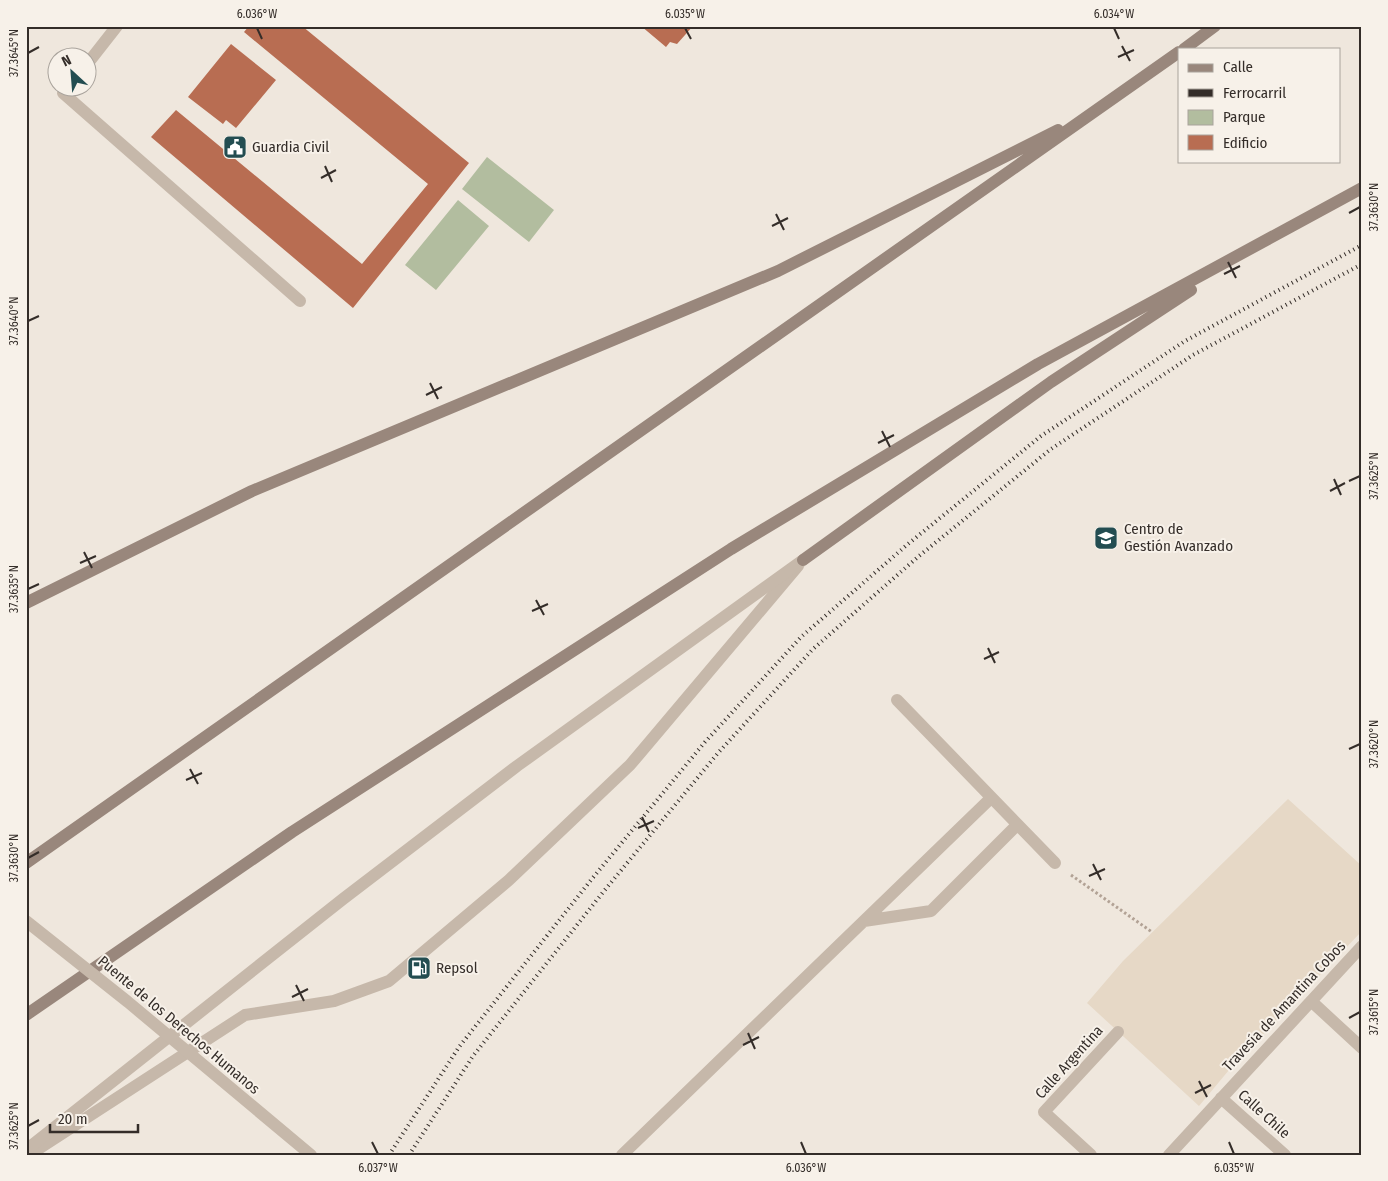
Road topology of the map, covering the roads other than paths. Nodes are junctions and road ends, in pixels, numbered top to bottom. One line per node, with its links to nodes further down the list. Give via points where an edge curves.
1 (117, 26): 4 (street)
2 (1215, 26): 3 (main road)
3 (1185, 48)
4 (98, 50)
5 (1178, 53): 7 (main road)
6 (69, 98): 12 (street)
7 (1100, 108): 14 (main road, via 778,271 252,490); 18 (main road)
8 (1362, 179): 10 (main road)
9 (1362, 188): 10 (main road)
10 (1327, 206): 11 (main road)
11 (1268, 240): 13 (main road, via 1051,382); 24 (main road, via 1038,364 731,549 292,832)
12 (300, 301)
13 (803, 560): 28 (street, via 510,772 343,899); 29 (street, via 630,764 509,880 389,981 334,1001 245,1015)
14 (26, 604)
15 (897, 700): 16 (street)
16 (991, 798): 17 (street); 21 (street)
17 (1017, 824): 19 (street); 21 (street, via 931,911)
18 (26, 863)
19 (1055, 863)
20 (26, 921): 30 (street, Puente de los Derechos Humanos, bridge)
21 (864, 921): 31 (street)
22 (1362, 946): 23 (street, Travesía de Amantina Cobos)
23 (1310, 1001): 26 (street); 27 (street, Travesía de Amantina Cobos)
24 (26, 1016)
25 (1118, 1032): 32 (street, Calle Argentina, via 1044,1112)
26 (1362, 1048)
27 (1221, 1098): 33 (street, Travesía de Amantina Cobos); 34 (street, Calle Chile)
28 (26, 1150)
29 (29, 1155)
30 (311, 1155)
31 (622, 1155)
32 (1091, 1155)
33 (1169, 1155)
34 (1284, 1155)

